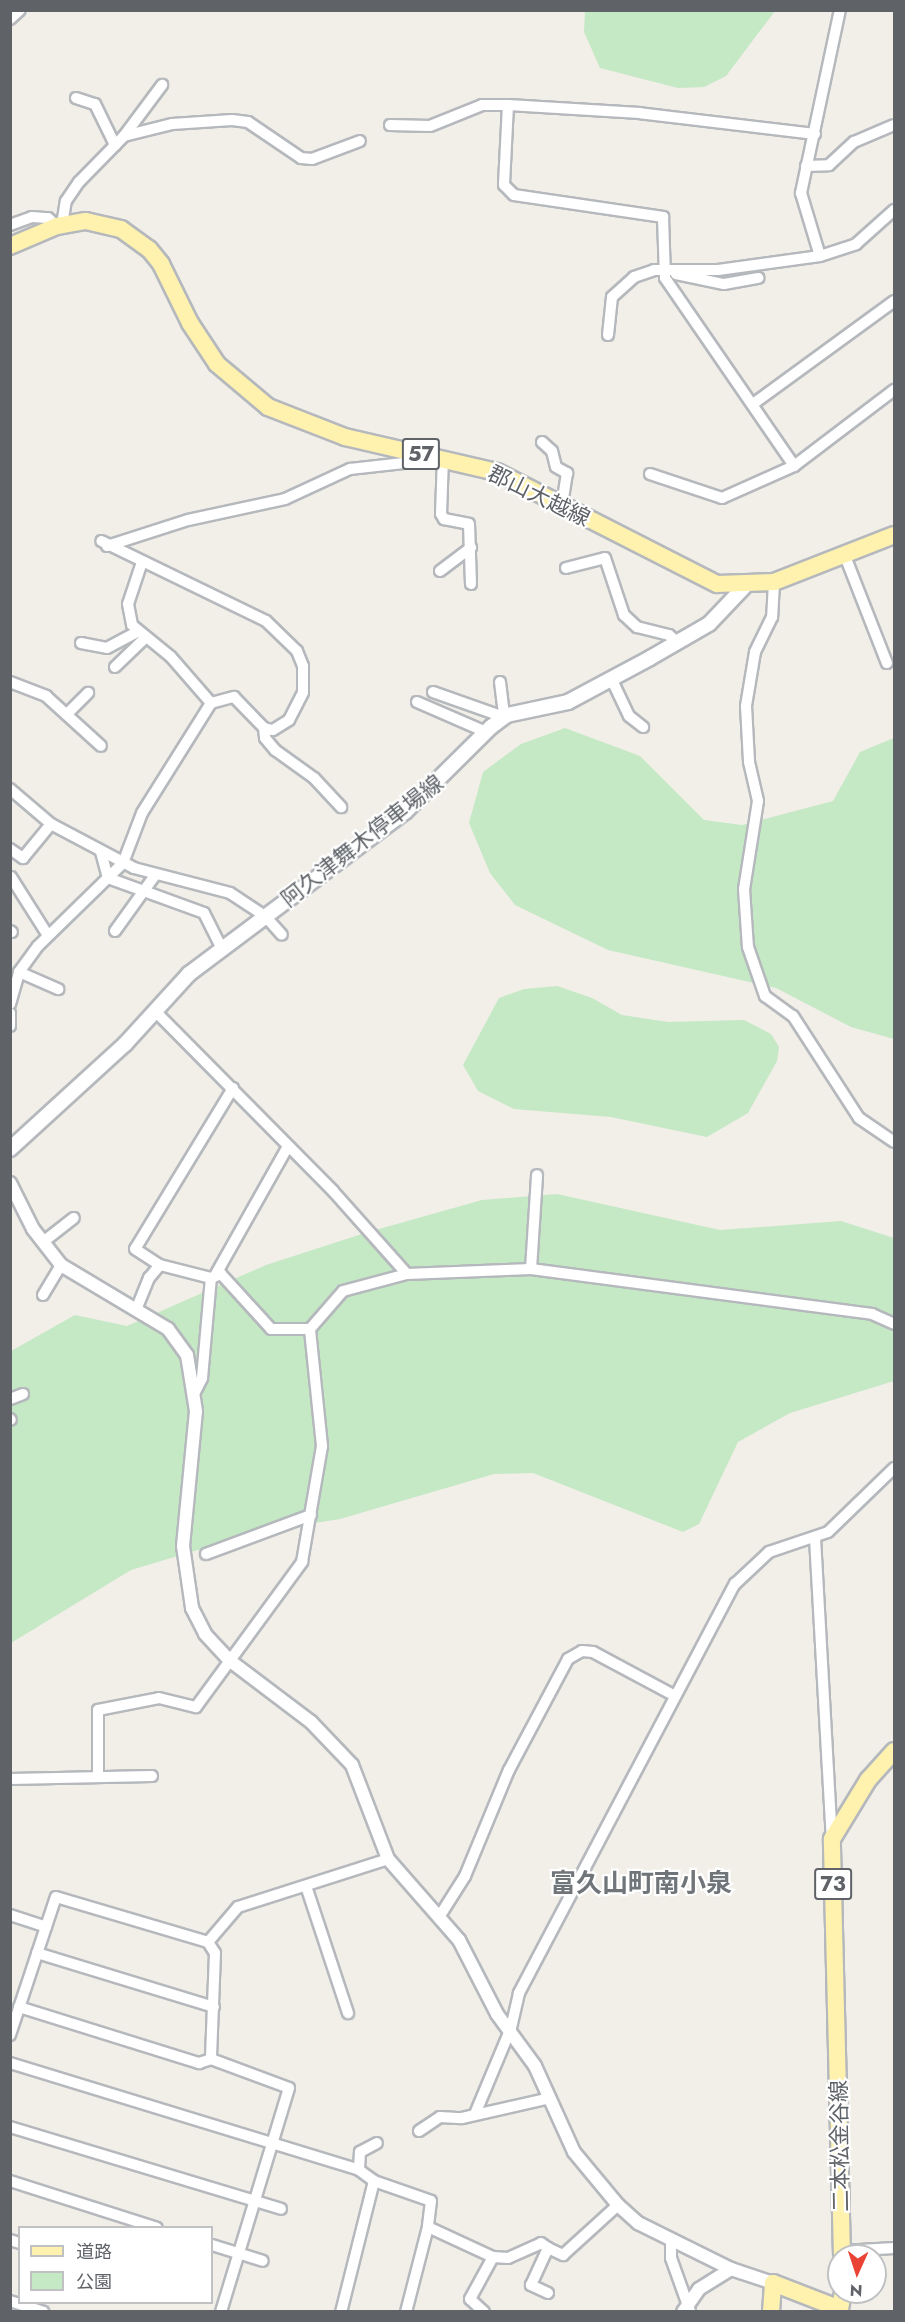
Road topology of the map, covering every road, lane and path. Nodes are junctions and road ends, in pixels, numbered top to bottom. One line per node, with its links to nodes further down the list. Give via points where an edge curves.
1 (20, 10): 3 (street)
2 (840, 10): 9 (street)
3 (10, 19)
4 (162, 85): 10 (street)
5 (76, 98): 12 (street, via 95,104)
6 (508, 105): 7 (street, via 482,105 430,126); 9 (street, via 608,110); 19 (street, via 506,190 659,214 666,225)
7 (390, 125)
8 (894, 125): 13 (street, via 854,142 829,165)
9 (815, 134): 13 (street)
10 (124, 136): 11 (street, via 172,124 232,120 248,122 301,158 312,159); 12 (street)
11 (360, 141)
12 (115, 145): 16 (street, via 66,201)
13 (806, 166): 18 (street, via 801,193)
14 (894, 210): 18 (street, via 856,244)
15 (10, 225): 16 (street, via 32,217 48,218)
16 (59, 226): 17 (main road, 郡山大越線 / 57); 26 (main road, 郡山大越線 / 57, via 86,221 121,229 149,249 217,364 268,407 310,427)
17 (10, 246)
18 (820, 256): 19 (street, via 718,270)
19 (663, 269): 20 (street, via 724,284); 22 (street, via 634,277 616,290); 24 (street)
20 (759, 278)
21 (894, 301): 24 (street)
22 (608, 335)
23 (894, 390): 28 (street)
24 (753, 404): 28 (street)
25 (542, 442): 30 (street, via 552,451 556,467 567,473)
26 (421, 454): 27 (main road, 郡山大越線 / 57); 34 (street, via 404,463 350,469 285,499 188,520 104,544)
27 (443, 457): 30 (main road, 郡山大越線 / 57, via 497,472); 32 (street, via 442,517 469,524)
28 (794, 466): 29 (street, via 722,498)
29 (650, 474)
30 (562, 505): 39 (main road, 郡山大越線 / 57, via 693,575)
31 (894, 535): 33 (main road, 郡山大越線 / 57)
32 (471, 548): 36 (street); 38 (street)
33 (845, 556): 37 (main road, 郡山大越線 / 57); 43 (street)
34 (142, 562): 40 (street, via 128,604 129,618); 55 (street, via 266,621 294,645 303,666 300,701 280,727)
35 (566, 568): 41 (street, via 605,558 624,615 637,627 669,635)
36 (440, 571)
37 (774, 582): 39 (main road, 郡山大越線 / 57); 80 (street, via 772,617 753,660 746,706 749,762 758,801 744,889 748,947 765,996 793,1016 859,1118)
38 (471, 584)
39 (745, 586): 41 (main road, 阿久津舞木停車場線, via 718,617)
40 (141, 635): 42 (street, via 107,648); 44 (street); 51 (street, via 171,657)
41 (678, 642): 45 (main road, 阿久津舞木停車場線)
42 (81, 643)
43 (887, 663)
44 (115, 667)
45 (611, 678): 53 (main road, 阿久津舞木停車場線, via 568,702); 54 (street, via 629,716)
46 (10, 682): 52 (street, via 46,696)
47 (500, 682): 53 (street)
48 (433, 692): 53 (street)
49 (88, 693): 52 (street)
50 (417, 702): 56 (street)
51 (212, 703): 55 (street, via 234,697); 63 (street, via 141,813)
52 (67, 714): 57 (street)
53 (504, 717): 56 (main road, 阿久津舞木停車場線)
54 (643, 727)
55 (264, 728): 59 (street, via 265,738 275,750 314,778)
56 (486, 732): 68 (main road, 阿久津舞木停車場線, via 405,813)
57 (102, 746)
58 (10, 789): 60 (street)
59 (341, 807)
60 (51, 824): 61 (street, via 23,858); 62 (street)
61 (10, 849)
62 (101, 852): 63 (street); 66 (street)
63 (123, 863): 64 (street); 66 (street)
64 (156, 874): 67 (street); 68 (street, via 230,893)
65 (11, 877): 70 (street)
66 (108, 878): 67 (street); 70 (street)
67 (147, 893): 69 (street); 72 (street, via 204,913)
68 (265, 916): 71 (street); 72 (main road, 阿久津舞木停車場線)
69 (115, 931)
70 (47, 934): 73 (street)
71 (282, 935)
72 (222, 949): 76 (main road, 阿久津舞木停車場線, via 189,974)
73 (19, 972): 74 (street); 75 (street)
74 (58, 989)
75 (10, 1004)
76 (156, 1012): 79 (street); 82 (main road, 阿久津舞木停車場線)
77 (10, 1013): 78 (street)
78 (10, 1026)
79 (233, 1088): 81 (street); 88 (street, via 135,1249)
80 (894, 1142)
81 (288, 1146): 90 (street); 91 (street)
82 (10, 1149)
83 (537, 1175): 89 (street)
84 (10, 1184): 86 (street)
85 (74, 1218): 86 (street)
86 (43, 1242): 87 (street)
87 (61, 1265): 92 (street); 93 (street)
88 (160, 1265): 91 (street); 93 (street, via 149,1278)
89 (531, 1269): 90 (street); 94 (street, via 872,1314)
90 (407, 1274): 95 (street, via 344,1291)
91 (214, 1276): 95 (street, via 221,1274 267,1328); 96 (street, via 202,1378)
92 (43, 1295)
93 (136, 1310): 96 (street, via 181,1343)
94 (894, 1324)
95 (310, 1329): 100 (street, via 322,1446)
96 (194, 1394): 103 (street, via 195,1458 183,1513 183,1546 196,1621)
97 (23, 1395): 98 (street)
98 (10, 1399)
99 (894, 1468): 101 (street, via 828,1532)
100 (311, 1515): 102 (street); 103 (street, via 302,1562)
101 (815, 1539): 104 (street, via 769,1552 749,1567 708,1627); 109 (street)
102 (206, 1554)
103 (229, 1660): 107 (street, via 192,1708 159,1698 98,1710); 110 (street, via 311,1722 342,1752 359,1779)
104 (675, 1696): 112 (street, via 593,1652 582,1651 568,1659 509,1770 465,1876); 120 (street, via 519,1993)
105 (894, 1751): 109 (main road, 73, via 868,1780)
106 (152, 1776): 107 (street)
107 (98, 1777): 108 (street)
108 (10, 1779)
109 (832, 1839): 139 (main road, 二本松金谷線 / 73)
110 (388, 1859): 111 (street); 112 (street)
111 (306, 1886): 115 (street, via 238,1907); 119 (street)
112 (441, 1914): 120 (street, via 497,2014)
113 (10, 1915): 114 (street)
114 (46, 1927): 115 (street, via 56,1897); 116 (street)
115 (208, 1942): 118 (street, via 214,1953)
116 (37, 1953): 117 (street); 118 (street)
117 (19, 2007): 121 (street); 122 (street, via 199,2063)
118 (213, 2007): 122 (street)
119 (348, 2013)
120 (511, 2028): 124 (street); 125 (street)
121 (10, 2035)
122 (211, 2059): 129 (street, via 289,2088)
123 (10, 2064): 129 (street)
124 (550, 2098): 125 (street); 134 (street, via 574,2152)
125 (475, 2114): 127 (street, via 441,2117)
126 (10, 2127): 133 (street)
127 (419, 2131)
128 (377, 2143): 130 (street, via 360,2152)
129 (273, 2146): 130 (street); 133 (street)
130 (359, 2170): 132 (street)
131 (10, 2181): 136 (street)
132 (374, 2181): 137 (street, via 431,2201); 153 (street)
133 (256, 2201): 135 (street); 142 (street)
134 (618, 2205): 138 (street, via 638,2223); 141 (street, via 563,2255)
135 (281, 2208)
136 (151, 2226)
137 (428, 2227): 143 (street); 154 (street)
138 (671, 2239): 145 (street); 150 (street, via 671,2258)
139 (842, 2244)
140 (213, 2245): 142 (street)
141 (548, 2248): 143 (street, via 541,2243 508,2258); 147 (street, via 531,2285)
142 (241, 2254): 144 (street); 149 (street)
143 (493, 2257): 155 (street, via 470,2299)
144 (263, 2261)
145 (731, 2269): 146 (street); 150 (street, via 699,2289)
146 (773, 2283): 151 (main road); 156 (main road)
147 (548, 2293)
148 (19, 2304): 152 (street)
149 (218, 2306)
150 (687, 2308)
151 (842, 2310)
152 (43, 2312)
153 (341, 2312)
154 (406, 2312)
155 (484, 2312)
156 (771, 2312)

